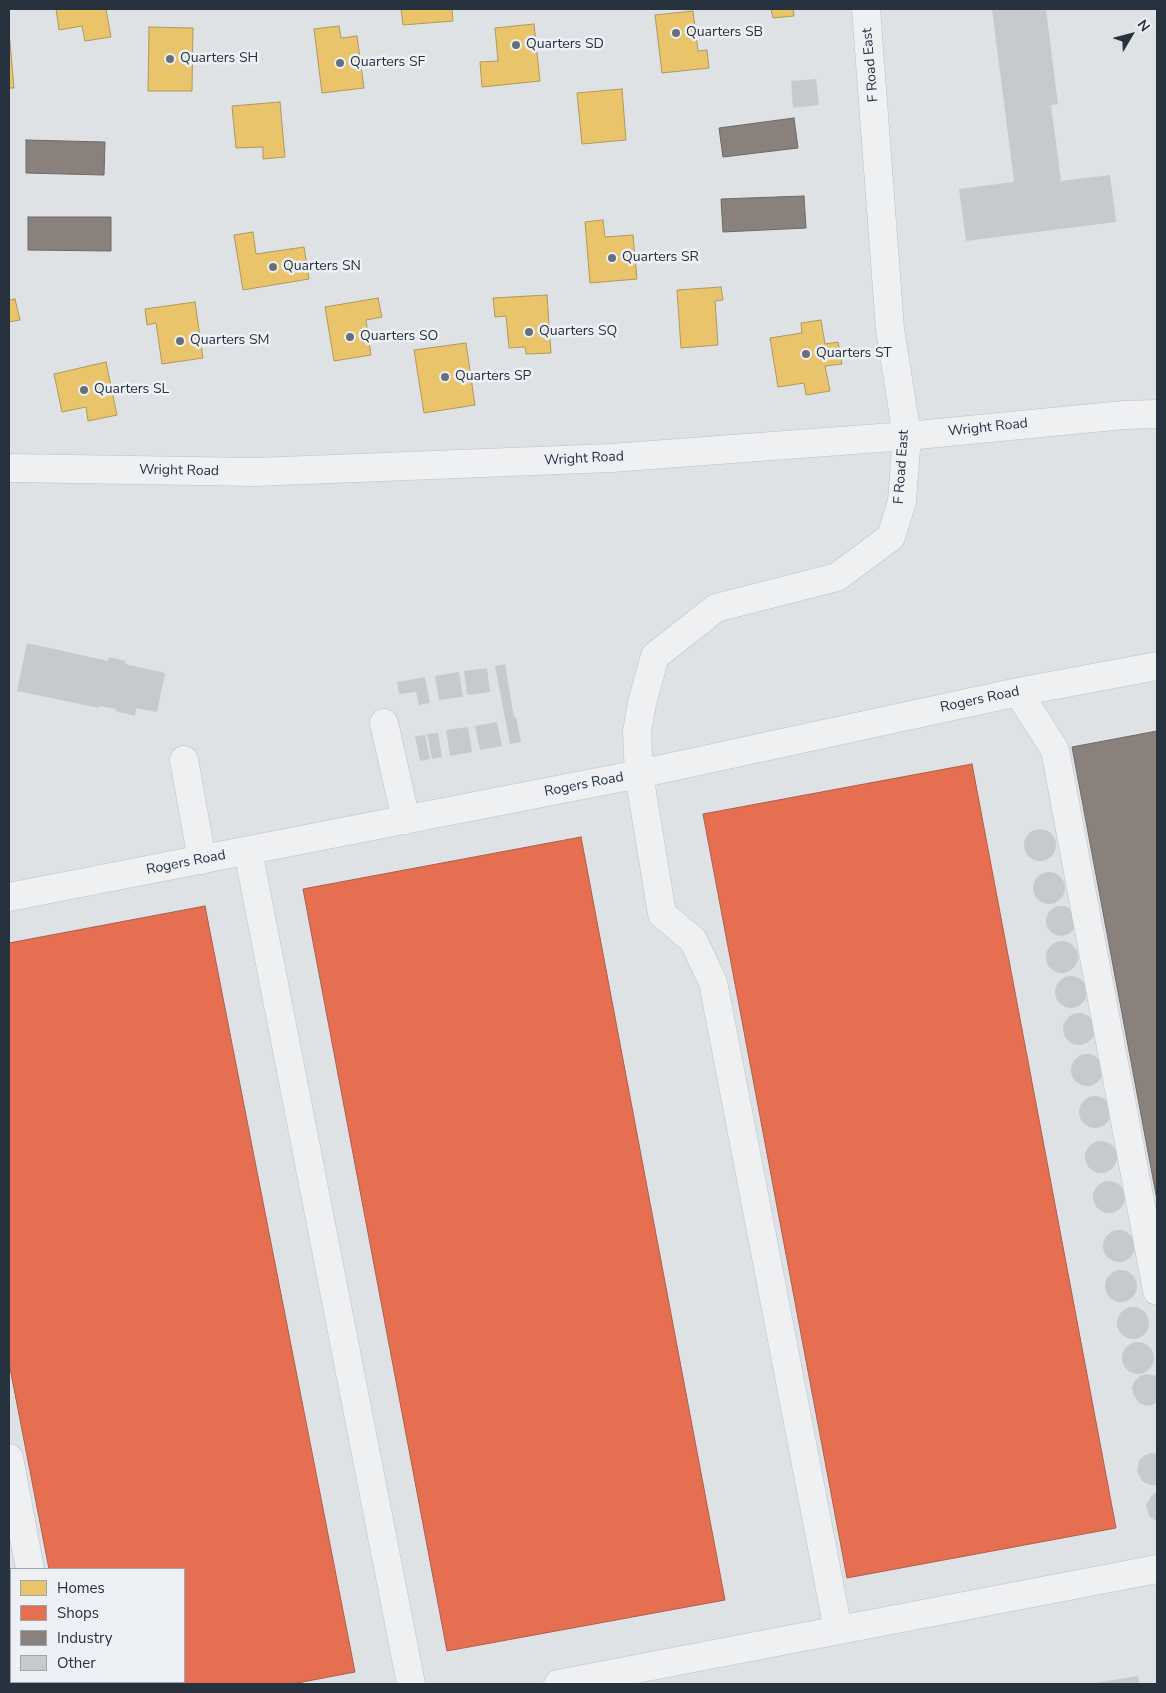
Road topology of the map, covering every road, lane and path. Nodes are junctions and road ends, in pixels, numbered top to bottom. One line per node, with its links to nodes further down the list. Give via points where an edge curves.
1 (866, 9): 3 (street, F Road East, via 890,329)
2 (1157, 414): 3 (street, Wright Road)
3 (907, 436): 4 (street, Wright Road, via 611,458 256,472); 9 (street, F Road East, via 902,502 891,537 838,577 716,608 655,656 637,732)
4 (9, 468)
5 (1157, 666): 6 (street, Rogers Road)
6 (1018, 692): 9 (street, Rogers Road); 14 (street, via 1055,750)
7 (384, 723): 10 (street)
8 (184, 760): 12 (street)
9 (639, 774): 10 (street, Rogers Road); 18 (street, F Road East, via 662,914 692,940 713,982)
10 (406, 820): 11 (street, Rogers Road)
11 (248, 851): 12 (street, Rogers Road); 19 (street)
12 (202, 860): 13 (street, Rogers Road)
13 (9, 897)
14 (1157, 1291)
15 (9, 1458): 16 (street)
16 (30, 1568)
17 (1157, 1569): 18 (street)
18 (838, 1630): 20 (street)
19 (411, 1684)
20 (558, 1684)

